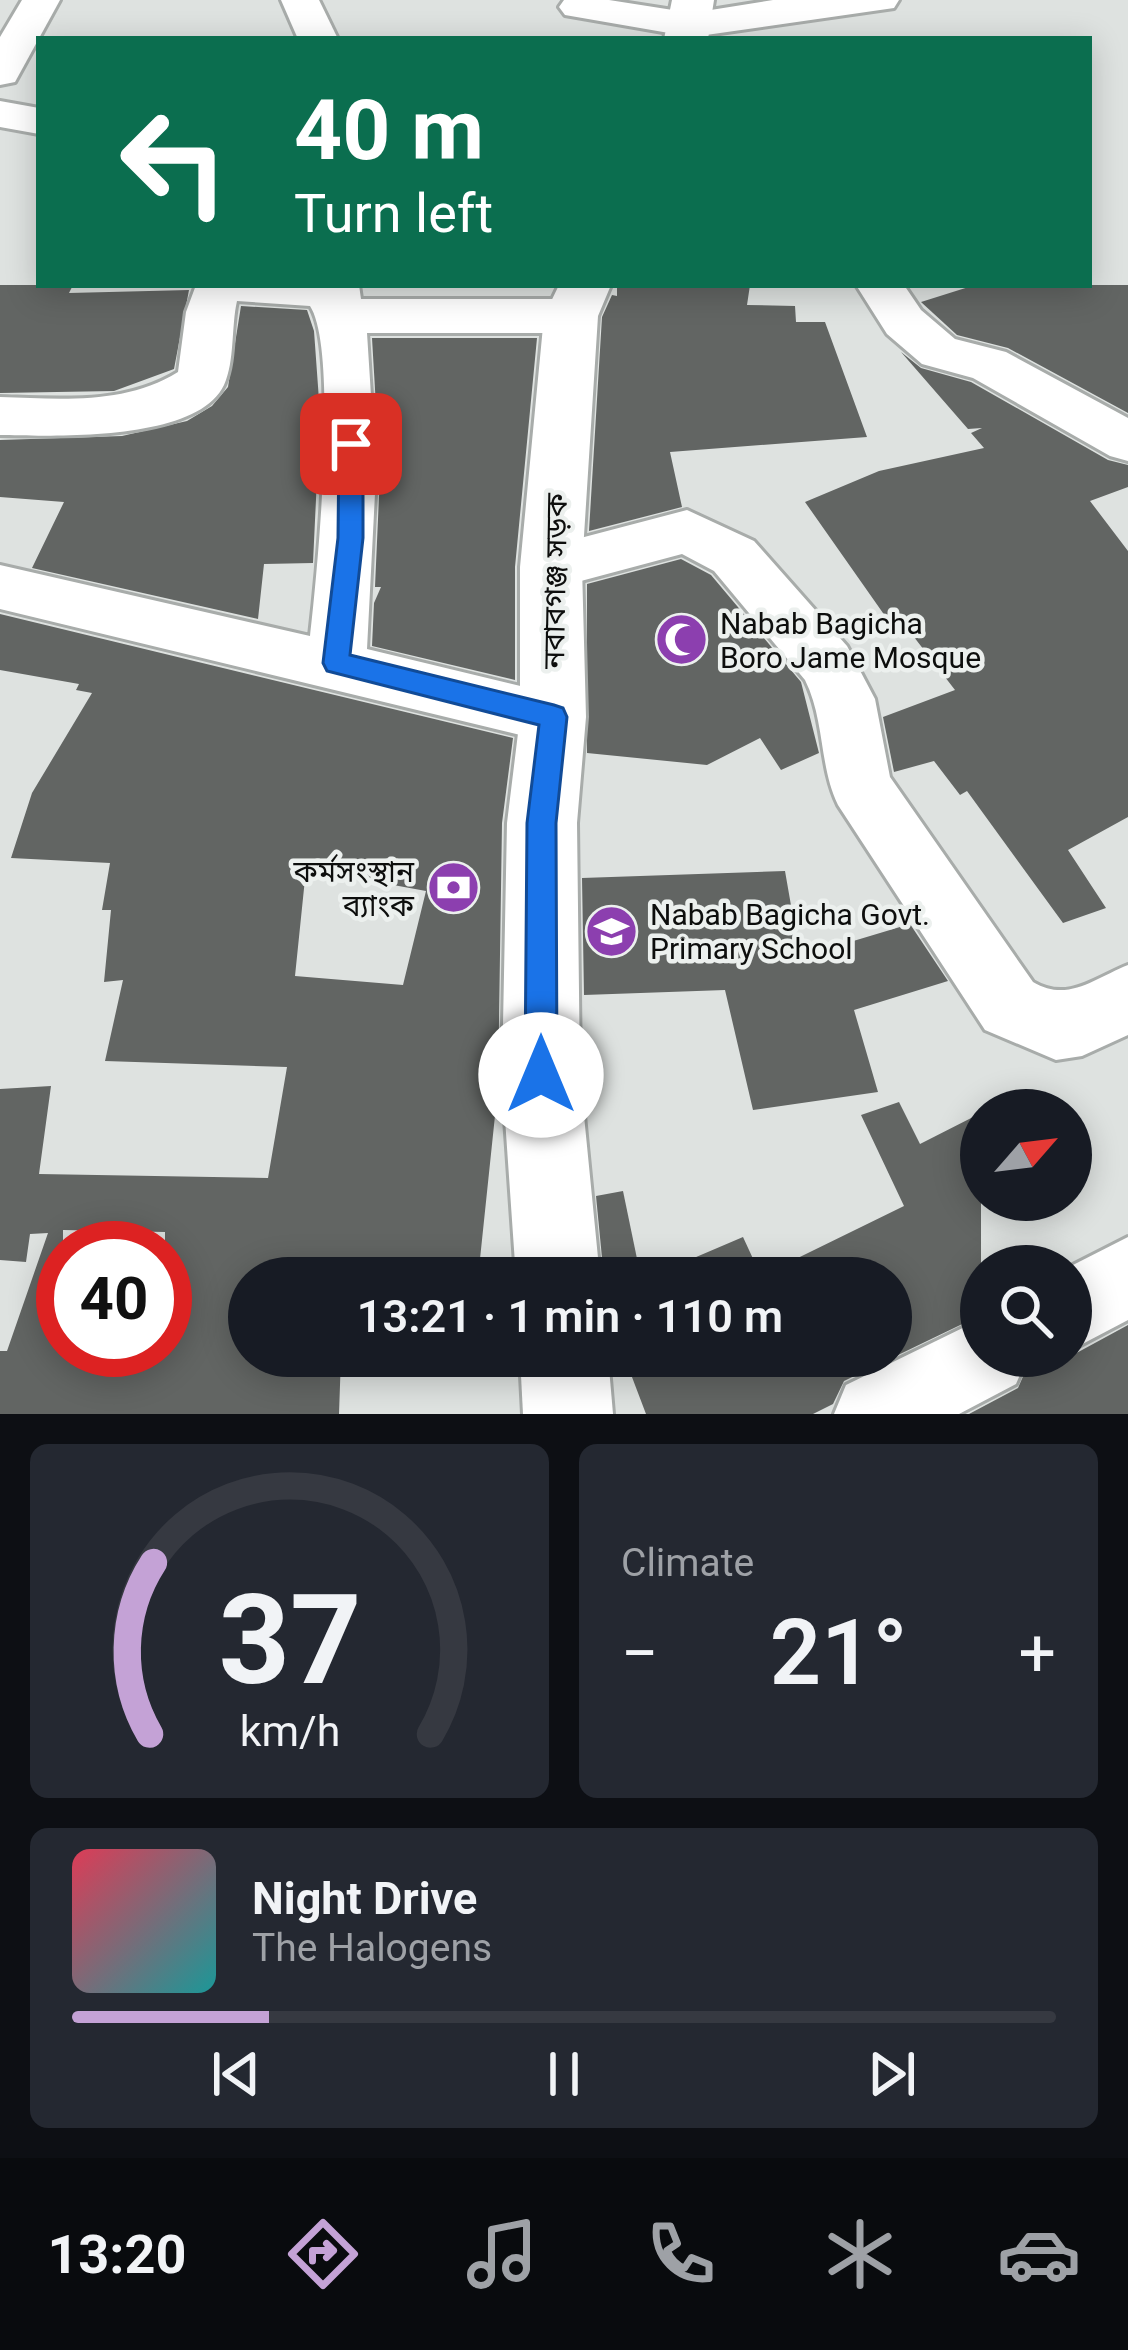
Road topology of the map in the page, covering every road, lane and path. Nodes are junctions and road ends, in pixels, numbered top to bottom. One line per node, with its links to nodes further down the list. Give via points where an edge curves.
1 (40, 0): 8 (street)
2 (300, 0): 7 (street)
3 (880, 0): 6 (street, via 827,3)
4 (579, 7): 5 (street)
5 (690, 21): 6 (street)
6 (762, 27)
7 (317, 36)
8 (0, 73)
9 (0, 114): 10 (street)
10 (36, 120)
11 (225, 288): 16 (street, via 210,306 201,381 159,408)
12 (284, 288): 14 (street)
13 (882, 288): 17 (street, via 904,322 940,352 988,364)
14 (338, 300): 15 (street); 20 (street, via 351,444)
15 (578, 301): 18 (street, নবাবগঞ্জ সড়ক)
16 (0, 416)
17 (1128, 442)
18 (550, 568): 21 (street, নবাবগঞ্জ সড়ক); 22 (street, via 687,531 734,556 826,664 845,699 860,786 1009,1006 1039,1026 1072,1028)
19 (0, 587): 20 (street)
20 (336, 663): 21 (street)
21 (554, 717): 23 (street, নবাবগঞ্জ সড়ক, via 542,823 541,1075)
22 (1128, 998)
23 (555, 1257)
24 (1128, 1275): 25 (street)
25 (1092, 1298)
26 (960, 1370): 29 (street)
27 (565, 1377): 28 (street)
28 (568, 1414)
29 (875, 1414)

